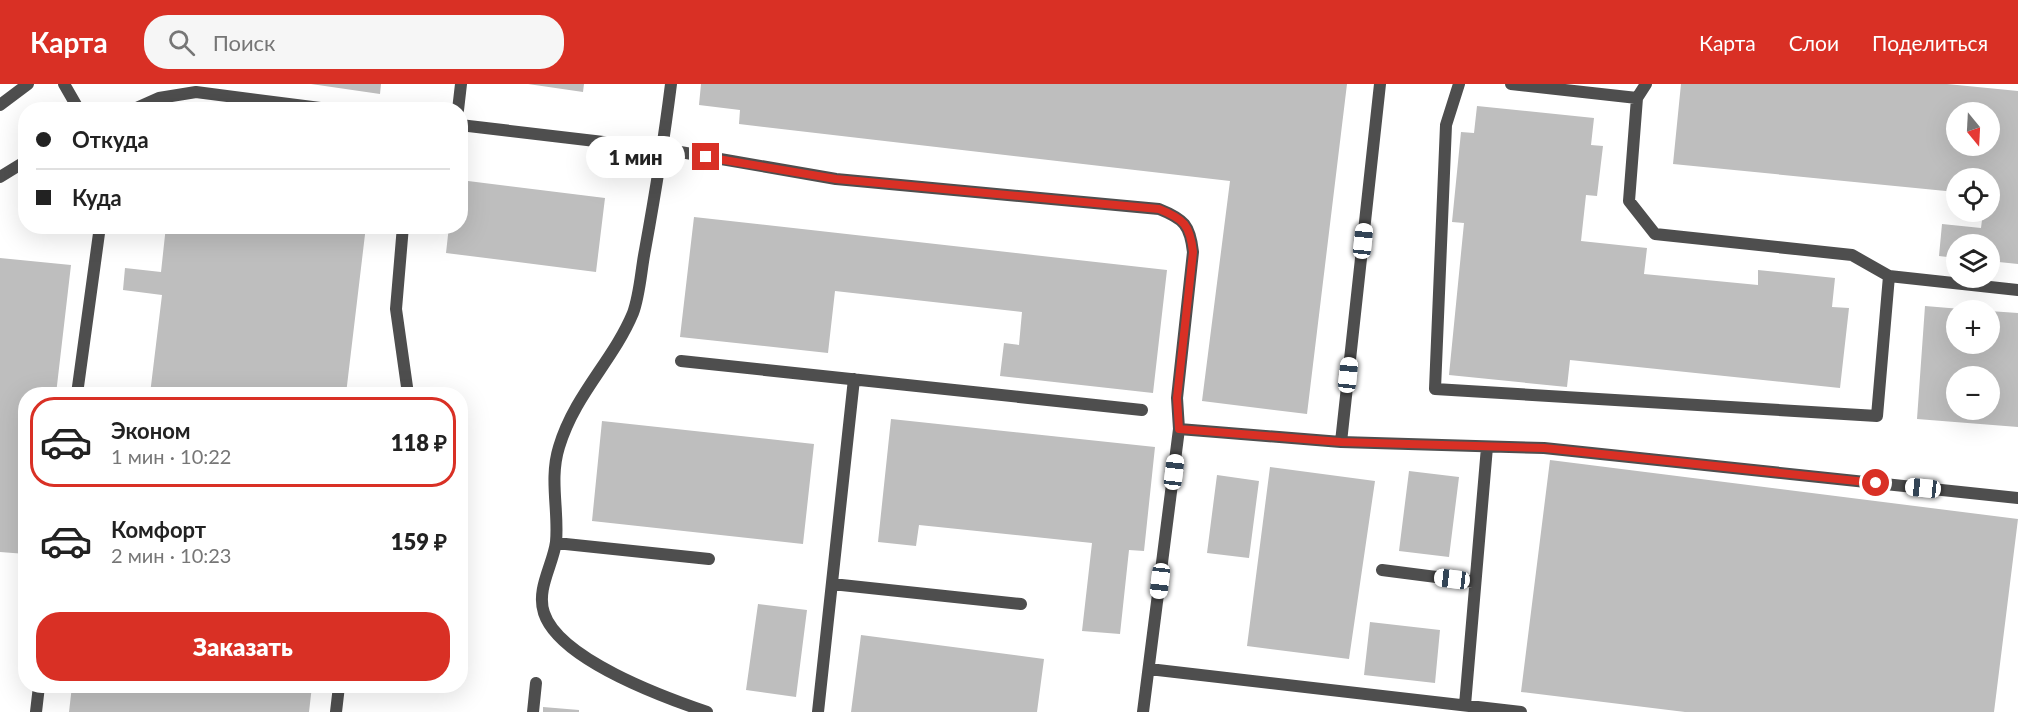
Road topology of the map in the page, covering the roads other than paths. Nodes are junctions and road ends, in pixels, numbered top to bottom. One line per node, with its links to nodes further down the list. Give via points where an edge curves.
1 (28, 84): 14 (lane)
2 (64, 84): 10 (lane)
3 (461, 84): 13 (lane)
4 (671, 84): 16 (lane)
5 (1380, 84): 29 (lane)
6 (1459, 84): 21 (lane, via 1446,125 1434,389 1877,416)
7 (1511, 84): 9 (lane)
8 (1646, 84): 9 (lane)
9 (1637, 98): 21 (lane, via 1629,201 1655,234 1852,255)
10 (75, 102)
11 (150, 102): 12 (lane, via 196,92)
12 (274, 102)
13 (459, 102)
14 (0, 105)
15 (468, 126): 16 (lane)
16 (663, 149): 28 (lane, via 836,179 1159,209 1178,217 1191,231 1193,252 1177,398); 32 (lane, via 634,311 579,398 558,449 554,486)
17 (18, 166): 18 (lane)
18 (0, 177)
19 (99, 234): 25 (lane)
20 (402, 234): 26 (lane, via 396,309)
21 (1889, 276): 22 (lane)
22 (2018, 290)
23 (681, 361): 24 (lane)
24 (854, 379): 27 (lane); 36 (lane)
25 (79, 387)
26 (407, 387)
27 (1142, 410)
28 (1179, 429): 29 (lane); 38 (lane)
29 (1341, 442): 30 (lane)
30 (1487, 447): 31 (lane, via 1544,448); 35 (lane)
31 (2018, 498)
32 (556, 543): 33 (lane); 46 (lane, via 544,580 543,613 562,642 602,668)
33 (709, 559)
34 (1382, 570): 35 (lane)
35 (1476, 582): 42 (lane)
36 (832, 584): 37 (lane); 47 (lane)
37 (1021, 604)
38 (1149, 669): 42 (lane); 48 (lane)
39 (536, 683): 45 (lane)
40 (38, 693): 43 (lane)
41 (338, 693): 44 (lane)
42 (1465, 705): 49 (lane)
43 (36, 712)
44 (336, 712)
45 (532, 712)
46 (707, 712)
47 (818, 712)
48 (1143, 712)
49 (1521, 712)

